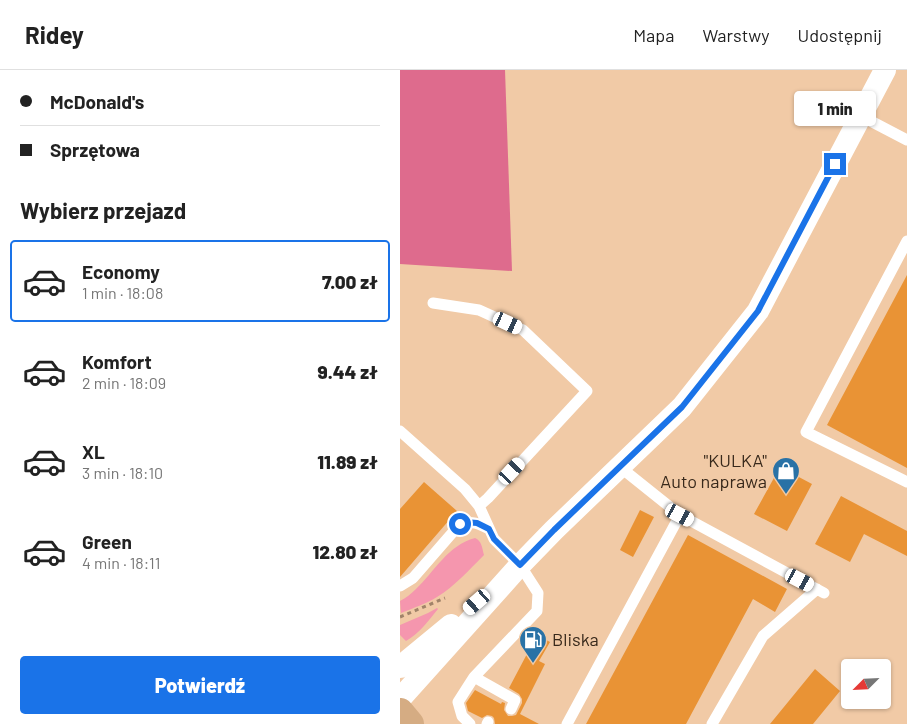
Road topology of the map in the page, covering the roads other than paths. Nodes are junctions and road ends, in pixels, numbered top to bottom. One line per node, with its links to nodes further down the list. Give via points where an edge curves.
1 (884, 70): 2 (street)
2 (861, 116): 3 (lane); 7 (street, via 758,311 682,407)
3 (907, 140)
4 (907, 241): 8 (lane, via 806,432)
5 (433, 304): 9 (lane, via 479,310 523,330 587,391)
6 (400, 431): 9 (lane, via 465,490)
7 (620, 467): 10 (lane); 12 (street)
8 (907, 482)
9 (478, 506): 11 (lane)
10 (680, 515): 21 (lane); 22 (lane, via 821,591 763,636)
11 (489, 529): 12 (lane, via 494,539); 13 (lane, via 477,523 460,524 413,578)
12 (520, 565): 14 (street); 15 (lane, via 538,593 537,611); 16 (street)
13 (400, 586)
14 (400, 667)
15 (474, 676): 17 (lane, via 489,691 515,700); 19 (lane, via 458,702 462,716)
16 (400, 699)
17 (511, 709)
18 (400, 712): 20 (main road)
19 (479, 722)
20 (410, 724)
21 (567, 724)
22 (712, 724)

